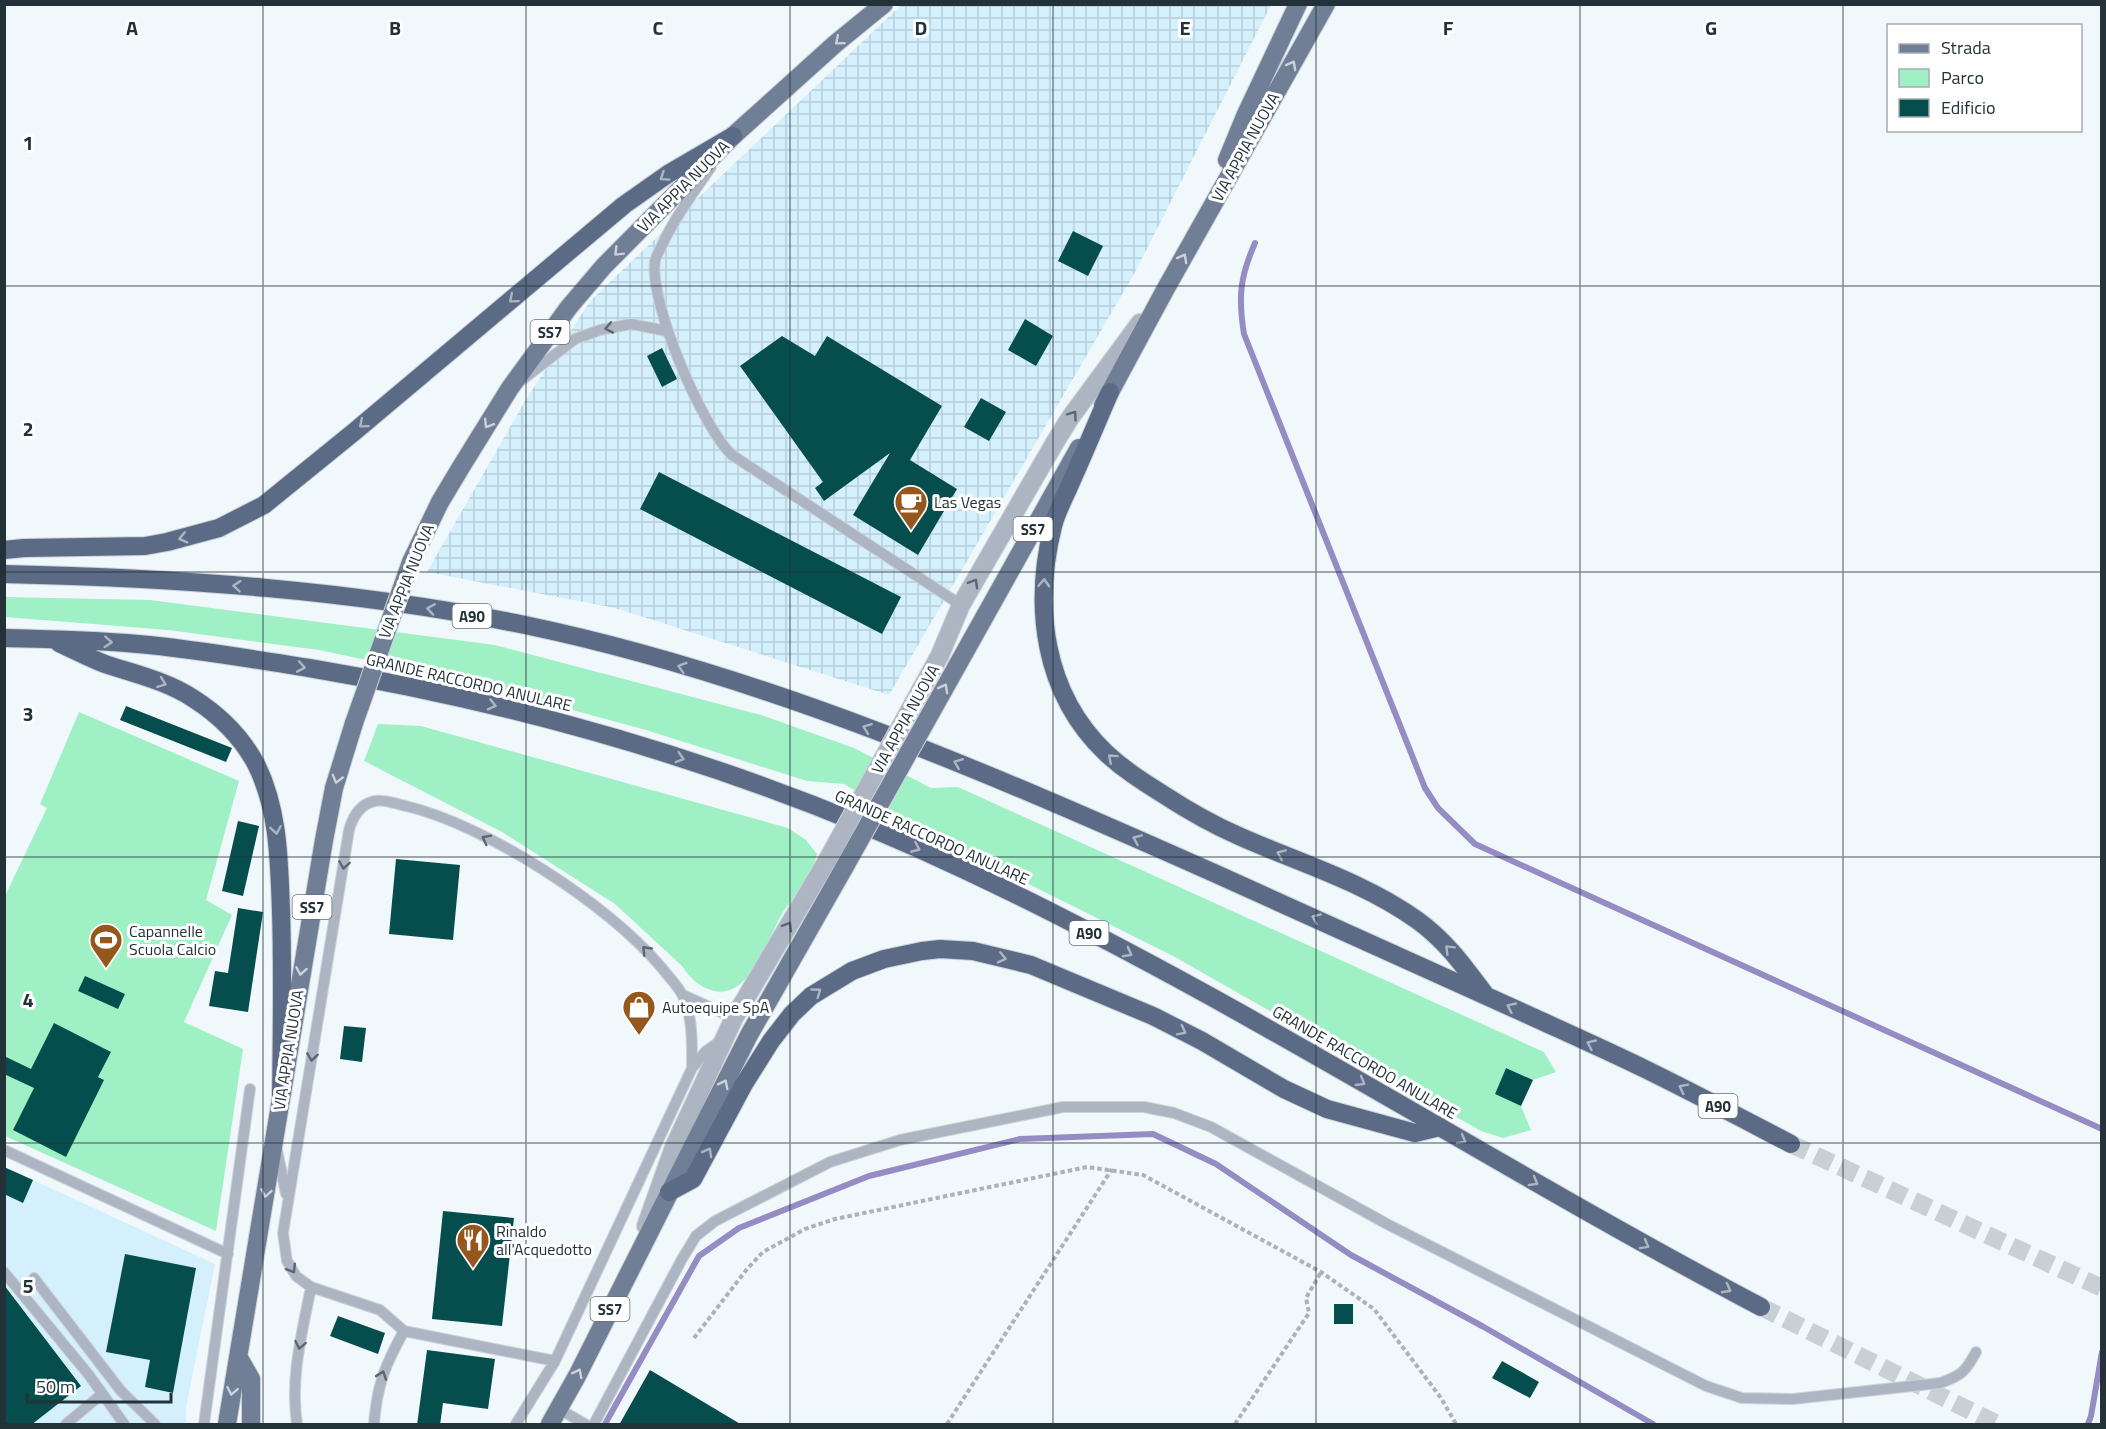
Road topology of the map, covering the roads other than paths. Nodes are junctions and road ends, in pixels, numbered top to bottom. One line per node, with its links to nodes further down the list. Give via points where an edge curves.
1 (884, 4): 4 (main road, VIA APPIA NUOVA / SS7, one-way to 4)
2 (1298, 4): 5 (main road, via 1245,114)
3 (1326, 4): 5 (main road, VIA APPIA NUOVA / SS7, one-way to 3)
4 (732, 136): 7 (lane, via 670,228 655,261 657,291); 8 (main road, VIA APPIA NUOVA / SS7, one-way to 8, via 604,266); 10 (highway, one-way to 10, via 624,205 284,490 242,517 193,536 145,546)
5 (1201, 226): 6 (main road, VIA APPIA NUOVA / SS7, one-way to 5)
6 (1165, 290): 9 (main road, VIA APPIA NUOVA / SS7); 12 (street, VIA APPIA NUOVA, one-way to 6, via 1070,418)
7 (667, 331): 8 (lane, one-way to 8, via 632,324 575,339); 12 (lane, via 704,417 722,446)
8 (510, 388): 22 (main road, VIA APPIA NUOVA / SS7, one-way to 22, bridge, via 440,502 411,562 354,723 336,781 324,840)
9 (1110, 392): 15 (main road, VIA APPIA NUOVA / SS7, one-way to 9, bridge, via 957,666); 17 (highway, one-way to 9, via 1452,950 1417,920 1362,888 1240,837 1176,803 1121,766 1095,742 1076,716 1049,650 1043,613 1044,576 1054,522)
10 (4, 550)
11 (4, 574): 17 (highway, A90, one-way to 11, via 1083,815 922,748 810,706 623,650 523,625 360,598 178,581)
12 (961, 605): 15 (street, VIA APPIA NUOVA, bridge)
13 (4, 638): 14 (highway, GRANDE RACCORDO ANULARE / A90)
14 (49, 639): 22 (highway, one-way to 22, via 187,694 224,723 254,761 270,801 279,850 283,966); 23 (highway, GRANDE RACCORDO ANULARE / A90, one-way to 23, via 140,644 230,655 404,686 491,704 730,774 960,867 1261,1024)
15 (836, 863): 18 (street, VIA APPIA NUOVA, one-way to 15); 27 (main road, VIA APPIA NUOVA / SS7, one-way to 15)
16 (683, 995): 18 (lane); 20 (lane, via 692,1030); 28 (lane, one-way to 28, via 639,943 547,873 439,816 386,801 369,803 356,813 349,830)
17 (1485, 995): 25 (highway, A90, one-way to 17, via 1644,1068)
18 (734, 1018): 19 (street, VIA APPIA NUOVA)
19 (725, 1039): 20 (lane, via 706,1051); 30 (street, VIA APPIA NUOVA, via 674,1147)
20 (692, 1068): 38 (lane)
21 (250, 1089): 29 (lane)
22 (281, 1094): 24 (main road, VIA APPIA NUOVA / SS7)
23 (1440, 1128): 27 (highway, one-way to 23, via 693,1179 744,1084 792,1014 852,971 884,959 940,949 973,951 1031,965 1153,1016 1327,1109 1415,1133); 34 (highway, GRANDE RACCORDO ANULARE / A90, one-way to 34)
24 (275, 1138): 28 (lane); 37 (main road, VIA APPIA NUOVA / SS7, one-way to 37)
25 (1791, 1144)
26 (4, 1150): 29 (lane)
27 (669, 1192): 30 (main road, VIA APPIA NUOVA / SS7)
28 (288, 1202): 33 (lane, one-way to 33, via 284,1233 287,1261 296,1276)
29 (228, 1254): 44 (lane)
30 (633, 1264): 40 (main road, VIA APPIA NUOVA / SS7, one-way to 30)
31 (4, 1272): 39 (lane)
32 (33, 1278): 43 (lane, via 121,1391)
33 (311, 1287): 35 (lane, via 380,1310); 47 (lane, one-way to 47, via 295,1373)
34 (1761, 1307)
35 (404, 1331): 38 (lane); 48 (lane, one-way to 35, via 379,1384)
36 (1976, 1352): 51 (lane, via 1967,1369 1940,1383 1793,1399 1742,1398 1706,1386 1387,1224 1211,1127 1144,1107 1063,1107 900,1140 830,1162 715,1221 696,1236 682,1259)
37 (239, 1358): 45 (main road, VIA APPIA NUOVA, one-way to 45); 46 (main road, via 251,1379)
38 (555, 1361): 49 (lane)
39 (102, 1394): 41 (lane); 42 (lane)
40 (554, 1417): 50 (lane)
41 (66, 1425)
42 (124, 1425)
43 (155, 1425)
44 (204, 1425)
45 (227, 1425)
46 (251, 1425)
47 (297, 1425)
48 (374, 1425)
49 (516, 1425)
50 (585, 1425)
51 (594, 1425)

